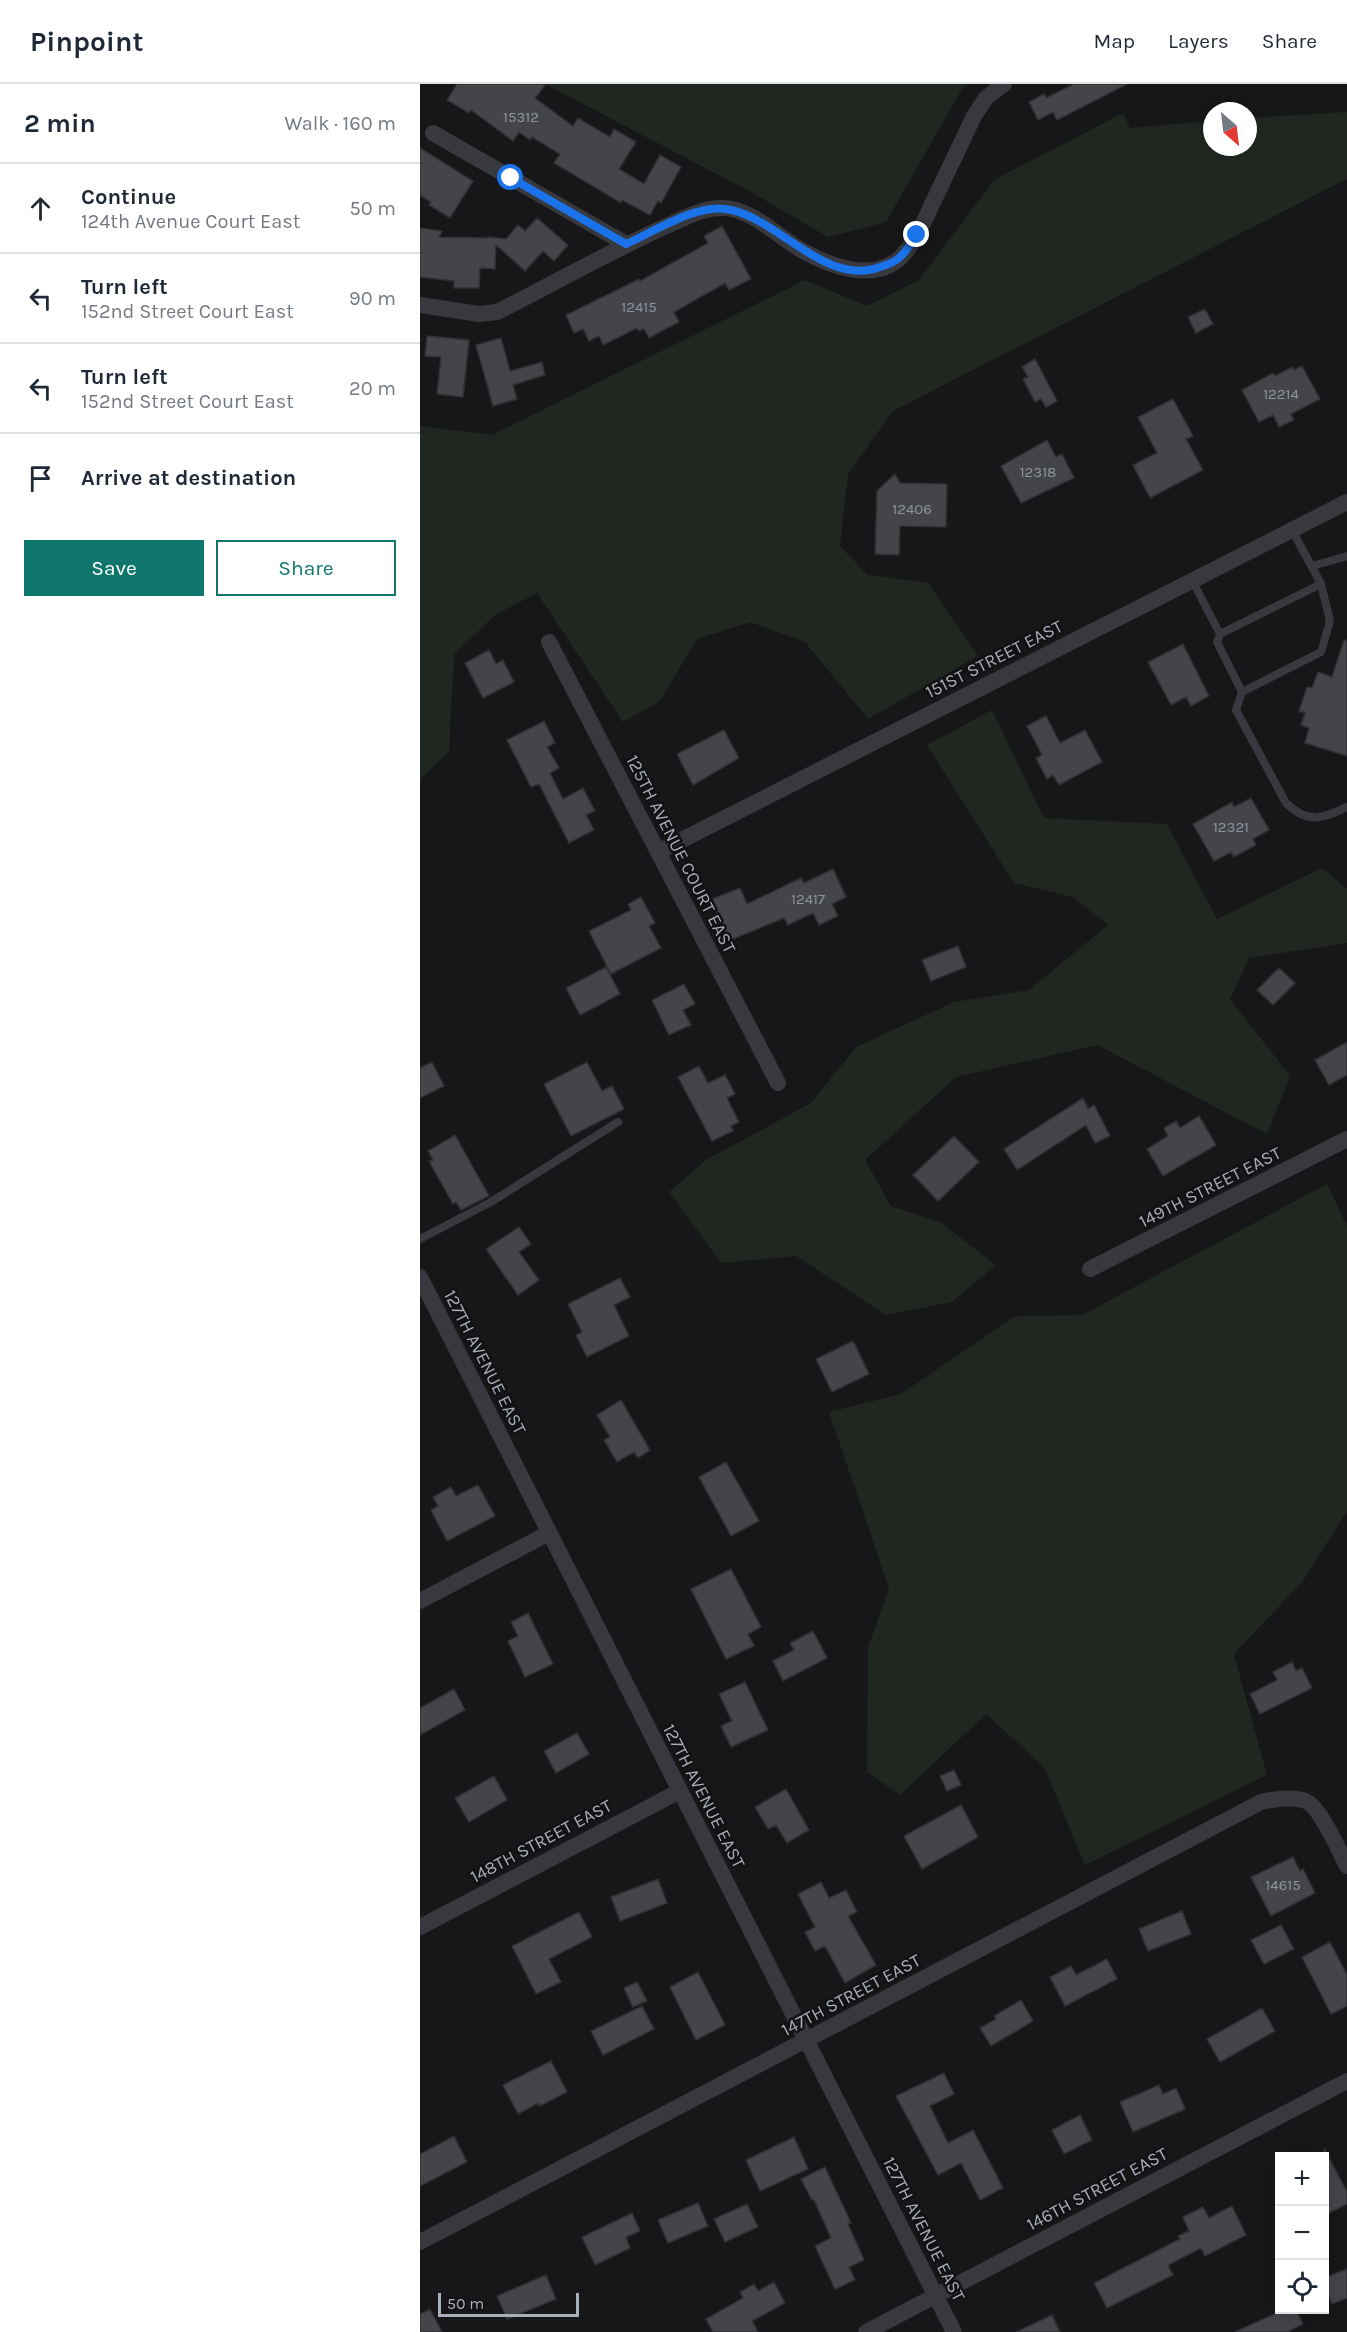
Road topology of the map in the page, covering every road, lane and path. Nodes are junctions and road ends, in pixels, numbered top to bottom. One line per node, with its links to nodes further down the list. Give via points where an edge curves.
1 (1004, 84): 3 (street, via 986,98 974,116 917,235 900,258 888,265 871,271 832,265 767,226 723,208 702,210)
2 (433, 133): 3 (street)
3 (626, 244): 4 (street, via 497,312 479,314)
4 (420, 305)
5 (1347, 502): 6 (street, 151ST STREET EAST)
6 (1292, 530): 8 (lane); 9 (street, 151ST STREET EAST)
7 (1347, 556): 8 (lane)
8 (1311, 566): 10 (lane)
9 (1192, 580): 11 (lane); 15 (street, 151ST STREET EAST)
10 (1321, 584): 11 (lane); 13 (lane, via 1330,621 1321,652)
11 (1220, 634): 13 (lane, via 1217,642)
12 (549, 642): 15 (street, 125TH AVENUE COURT EAST)
13 (1242, 692): 14 (lane, via 1236,710 1286,803 1306,818 1320,818)
14 (1347, 807)
15 (658, 852): 16 (street, 125TH AVENUE COURT EAST)
16 (778, 1083)
17 (618, 1122): 19 (lane, via 491,1202)
18 (1347, 1139): 20 (street, 149TH STREET EAST)
19 (420, 1239)
20 (1090, 1269)
21 (420, 1277): 22 (street, 127TH AVENUE EAST)
22 (549, 1533): 23 (street); 24 (street, 127TH AVENUE EAST)
23 (420, 1601)
24 (680, 1791): 26 (street, 148TH STREET EAST); 27 (street, 127TH AVENUE EAST)
25 (1347, 1866): 27 (street, 147TH STREET EAST, via 1319,1814 1305,1800 1261,1802)
26 (420, 1927)
27 (806, 2041): 29 (street, 147TH STREET EAST); 30 (street, 127TH AVENUE EAST)
28 (1347, 2081): 30 (street, 146TH STREET EAST)
29 (420, 2242)
30 (936, 2295): 31 (street, 146TH STREET EAST); 32 (street, 127TH AVENUE EAST)
31 (866, 2332)
32 (954, 2332)

